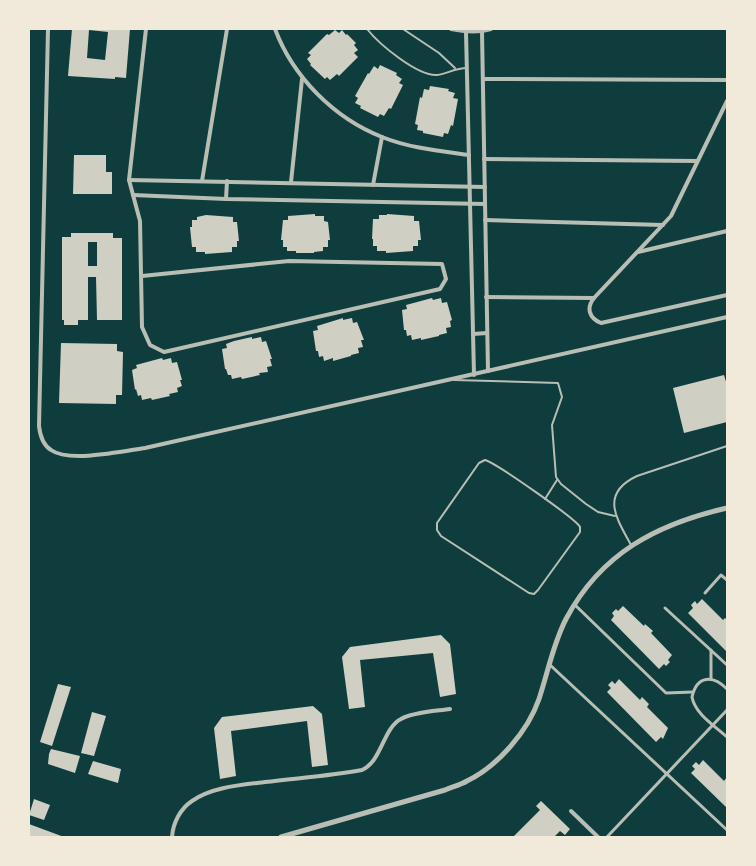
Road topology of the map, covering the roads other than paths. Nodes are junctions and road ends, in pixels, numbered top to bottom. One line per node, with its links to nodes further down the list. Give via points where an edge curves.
1 (48, 29): 45 (street, via 39,426 41,437 47,446 55,452 67,455 145,448)
2 (146, 29): 21 (street)
3 (227, 29): 22 (street)
4 (275, 29): 13 (street, via 279,41)
5 (367, 29): 11 (lane, via 396,57 428,74 446,73)
6 (403, 29): 11 (lane, via 439,53)
7 (451, 29): 9 (street)
8 (491, 29): 10 (street)
9 (466, 32): 10 (street); 12 (street)
10 (482, 32): 14 (street)
11 (455, 68): 12 (lane)
12 (467, 68): 18 (street)
13 (302, 79): 17 (street, via 336,109); 24 (street)
14 (483, 79): 15 (street); 19 (street)
15 (727, 80)
16 (727, 101): 20 (street)
17 (382, 137): 18 (street, via 431,150); 25 (street)
18 (469, 155): 26 (street)
19 (484, 159): 20 (street); 27 (street)
20 (696, 161): 33 (street, via 671,216)
21 (129, 180): 22 (street); 28 (street)
22 (202, 181): 23 (street)
23 (227, 181): 24 (street); 29 (street)
24 (291, 182): 25 (street)
25 (373, 185): 26 (street)
26 (469, 187): 27 (street); 30 (street)
27 (485, 187): 31 (street)
28 (133, 195): 29 (street); 36 (street, via 140,221)
29 (226, 199): 30 (street)
30 (469, 204): 31 (street); 42 (street)
31 (485, 204): 32 (street)
32 (485, 220): 33 (street); 38 (street)
33 (663, 225): 35 (street)
34 (727, 231): 35 (street)
35 (637, 252): 39 (street)
36 (142, 276): 36 (street, via 142,327 150,345 164,352 440,289 446,279 442,264 289,261)
37 (727, 295): 39 (street, via 601,323 590,316 590,303)
38 (486, 297): 39 (street); 41 (street)
39 (594, 298)
40 (727, 317): 43 (street)
41 (487, 333): 42 (street); 43 (street)
42 (473, 334): 44 (street)
43 (488, 371): 44 (street)
44 (474, 375): 45 (street)
45 (450, 380): 47 (lane, via 558,383 562,396 552,425)
46 (727, 446): 50 (lane, via 632,478 617,494)
47 (557, 480): 48 (lane); 50 (lane, via 598,512)
48 (544, 499): 48 (lane, via 578,522 581,529 534,594 529,594 441,536 437,530 437,523 483,460 487,460)
49 (727, 508): 51 (street, via 688,518)
50 (615, 516): 51 (lane)
51 (631, 545): 54 (street, via 601,570)
52 (727, 580): 53 (street, via 721,575)
53 (705, 593)
54 (575, 605): 57 (street, via 566,619); 61 (street, via 666,693)
55 (665, 608): 56 (street)
56 (711, 650): 58 (street); 59 (street)
57 (549, 664): 66 (street); 70 (street, via 527,726 512,745 467,782)
58 (727, 665)
59 (711, 678): 60 (street); 61 (street, via 702,682)
60 (727, 689)
61 (693, 692): 64 (street, via 695,706)
62 (450, 709): 69 (street, via 406,717 398,721 371,763 362,770 248,784 222,789 191,801 176,819)
63 (727, 710): 64 (street)
64 (713, 724): 65 (street); 66 (street)
65 (727, 737)
66 (668, 774): 68 (street); 72 (street)
67 (571, 811): 71 (street)
68 (727, 830)
69 (172, 837)
70 (281, 837)
71 (598, 837)
72 (606, 837)

